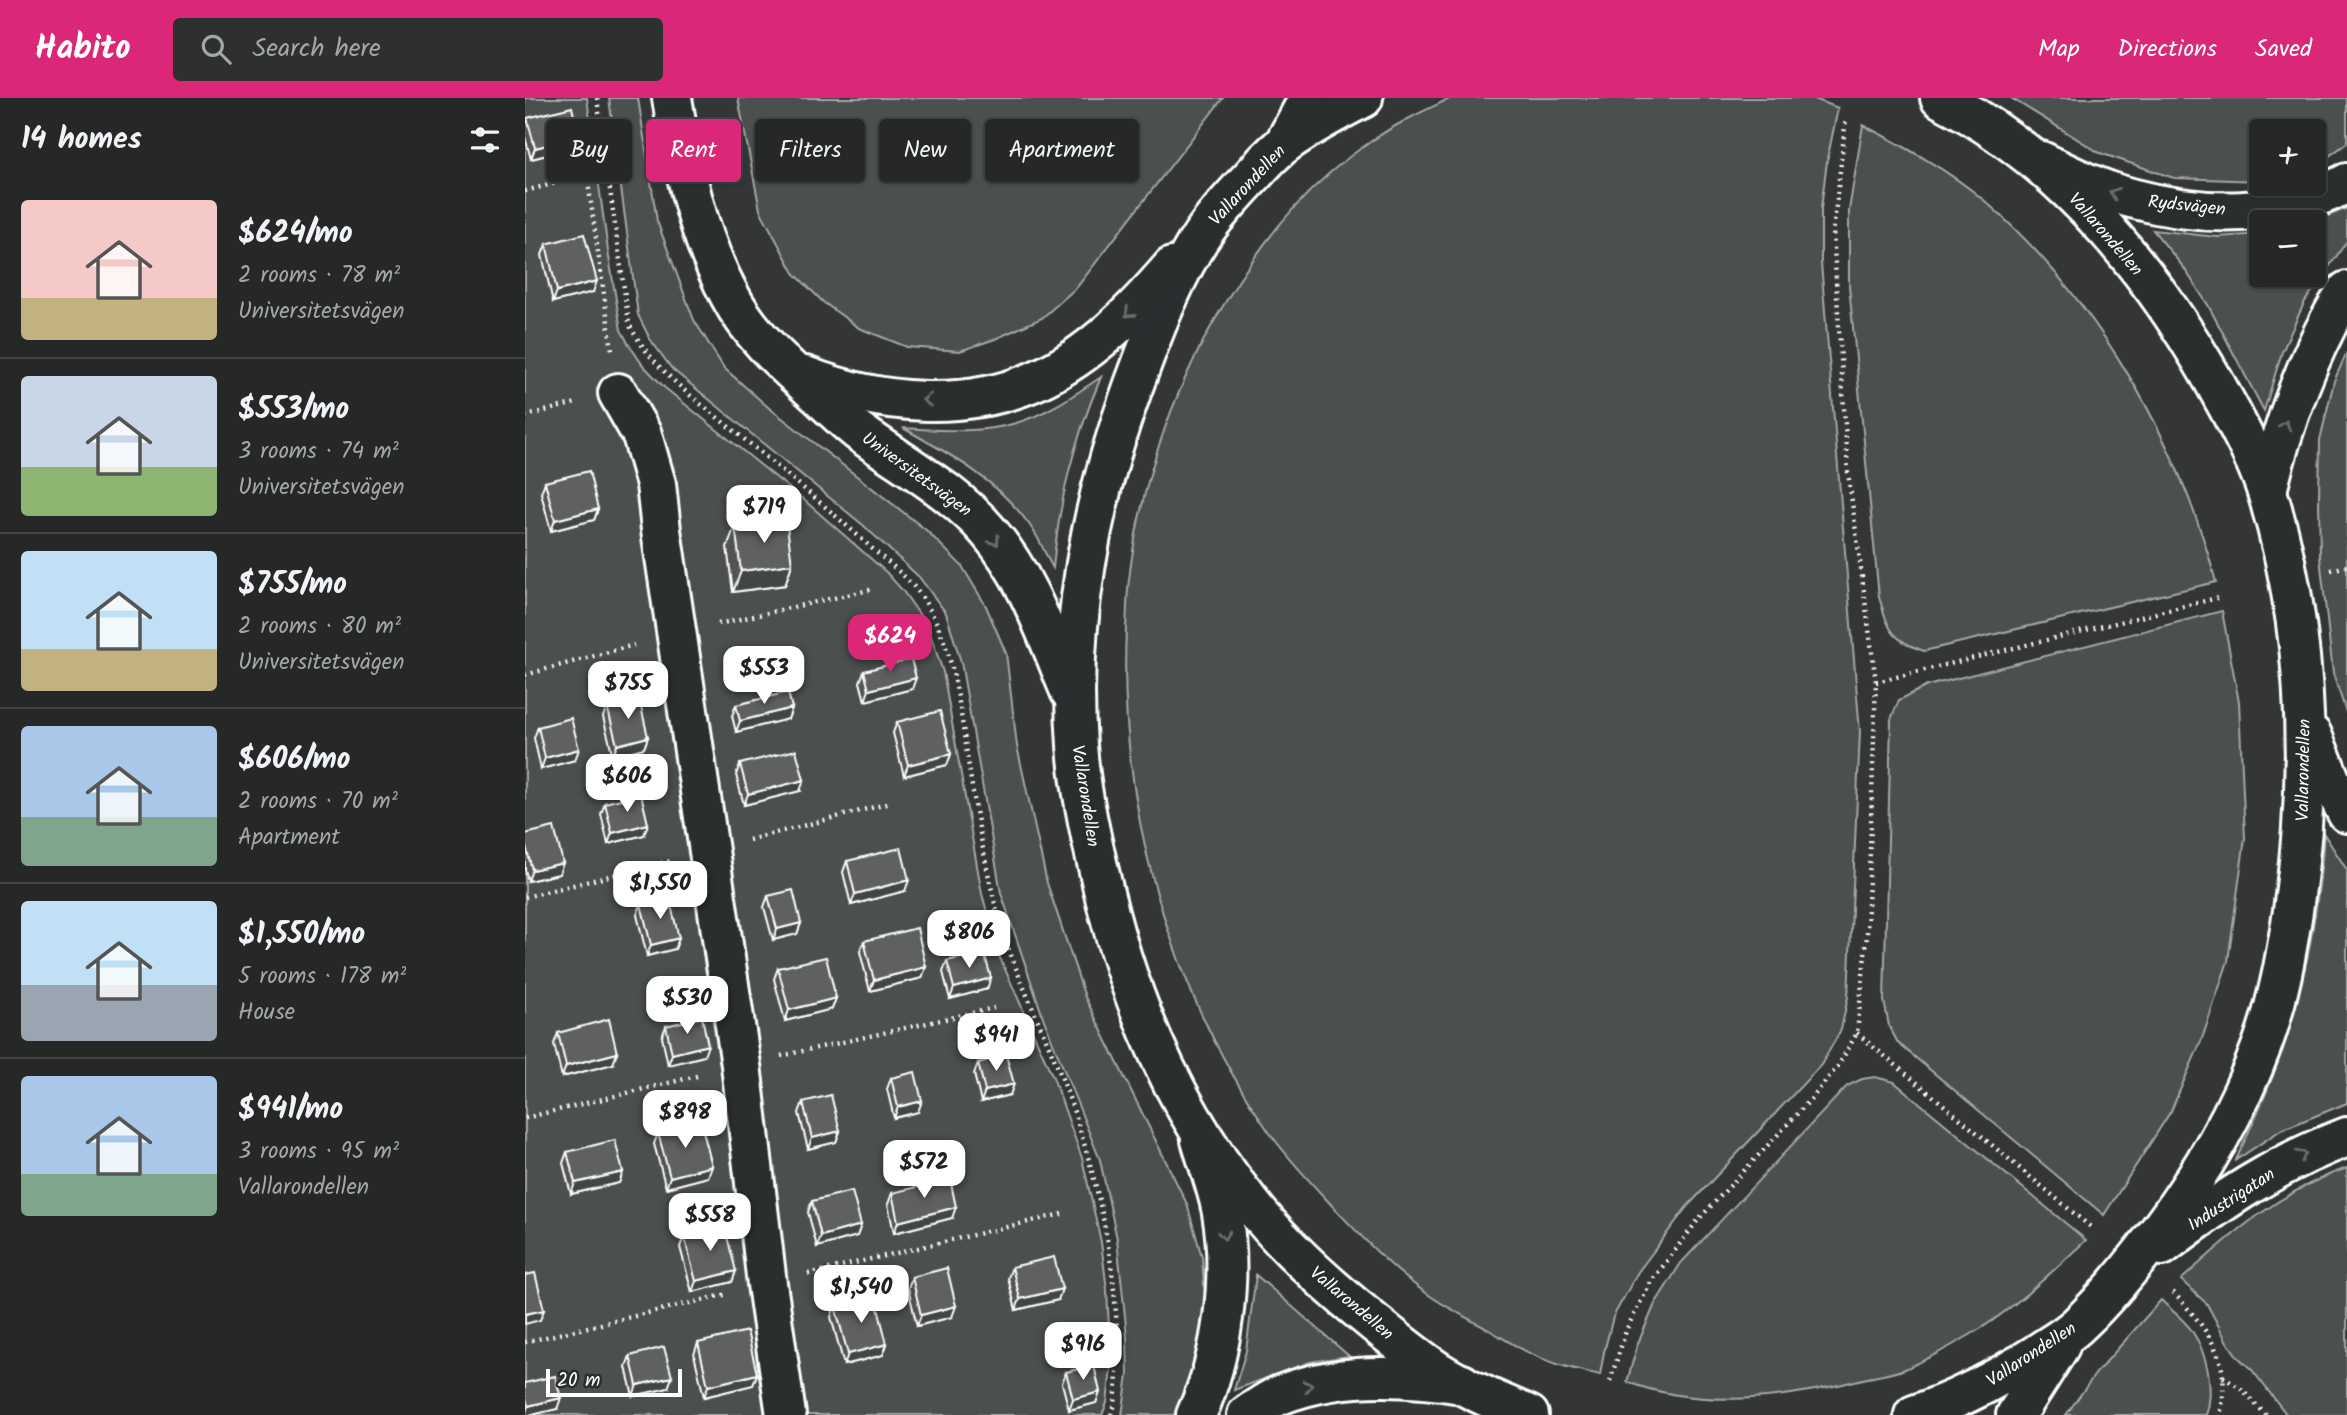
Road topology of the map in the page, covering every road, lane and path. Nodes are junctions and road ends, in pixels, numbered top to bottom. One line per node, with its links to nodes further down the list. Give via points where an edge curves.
1 (597, 98): 33 (path, via 629,324 637,339 670,379 816,498 915,587 944,640 993,897 1010,955 1061,1076 1089,1158 1108,1242 1118,1337)
2 (672, 98): 13 (main road, Universitetsvägen, via 693,205 710,253 730,298)
3 (1309, 98): 7 (main road)
4 (1363, 98): 7 (main road, Vallarondellen)
5 (1940, 98): 8 (main road, Vallarondellen)
6 (1846, 118): 18 (path, via 1833,232 1848,472)
7 (1284, 144): 11 (main road, Vallarondellen)
8 (2030, 156): 9 (main road, Rydsvägen, one-way to 8, via 2327,194 2270,209 2170,207 2129,198); 16 (main road, Vallarondellen, via 2102,225 2163,302 2216,385)
9 (2347, 183)
10 (525, 191): 14 (path, via 587,175)
11 (1208, 226): 13 (main road, Universitetsvägen, one-way to 13, via 1119,323 1063,365 1011,390 932,401 895,399 858,394); 19 (main road, Vallarondellen, via 1175,284 1118,430 1083,579)
12 (2347, 291): 16 (main road, one-way to 12, via 2291,407)
13 (793, 372): 19 (main road, Universitetsvägen, one-way to 19, via 855,429 969,510 989,532 1042,618)
14 (618, 393): 15 (path); 32 (main road, via 642,435 656,484 741,1065)
15 (525, 416)
16 (2267, 491): 20 (main road, Vallarondellen, via 2296,618)
17 (2217, 598): 18 (path)
18 (1876, 682): 22 (path, via 1867,935)
19 (1076, 705): 23 (main road, Vallarondellen, via 1088,825 1122,961 1150,1038)
20 (2306, 719): 21 (main road); 26 (main road, Vallarondellen, via 2297,881 2277,1000 2263,1043 2218,1140 2172,1213)
21 (2347, 813)
22 (1857, 1033): 25 (path); 30 (path, via 1812,1098 1698,1220 1651,1282 1626,1328)
23 (1196, 1121): 31 (main road, Vallarondellen, via 1249,1202 1285,1244 1390,1336); 34 (main road, one-way to 34, via 1222,1212 1227,1255 1217,1355)
24 (2347, 1137): 26 (main road, Industrigatan, one-way to 24, via 2220,1202 2309,1151)
25 (2093, 1229)
26 (2124, 1275): 28 (main road, Vallarondellen)
27 (2173, 1292): 29 (path, via 2204,1326)
28 (2076, 1327): 37 (main road, Vallarondellen, via 1981,1387); 38 (main road)
29 (2223, 1377): 39 (path); 40 (path)
30 (1610, 1381)
31 (1462, 1384): 35 (main road, one-way to 31, via 1277,1396 1341,1380 1399,1377); 36 (main road, Vallarondellen)
32 (786, 1415)
33 (1111, 1415)
34 (1196, 1415)
35 (1247, 1415)
36 (1529, 1415)
37 (1914, 1415)
38 (2015, 1415)
39 (2220, 1415)
40 (2266, 1415)

